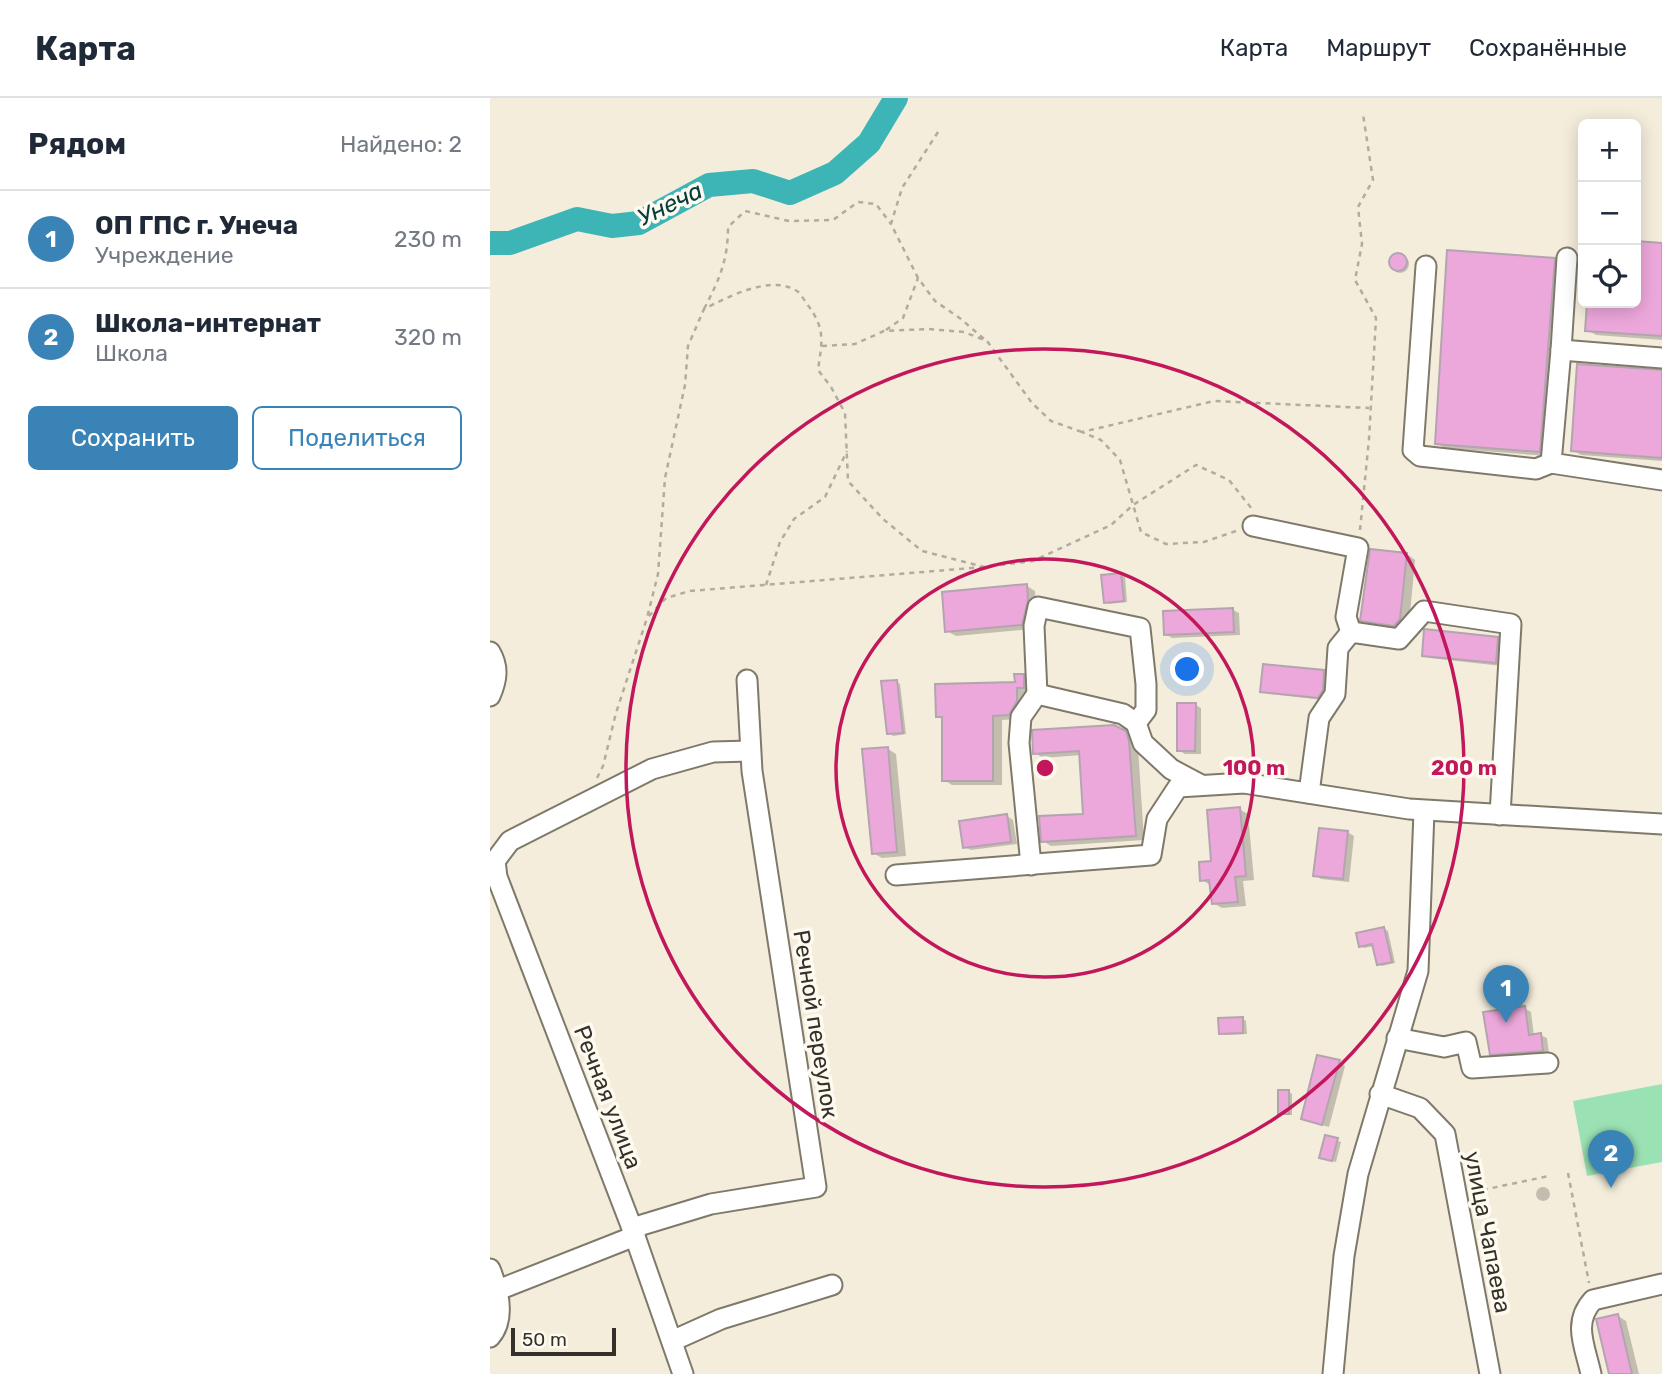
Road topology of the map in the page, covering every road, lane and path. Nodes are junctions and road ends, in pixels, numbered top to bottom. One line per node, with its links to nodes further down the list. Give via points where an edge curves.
1 (1363, 114): 13 (path, via 1373,180 1358,207 1362,244 1355,280 1376,318)
2 (938, 132): 3 (path, via 902,188)
3 (891, 224): 6 (path); 7 (path, via 876,204 858,202 833,220 789,221 745,211 728,227 721,275)
4 (1567, 258): 11 (street)
5 (1426, 266): 16 (street, via 1413,450 1420,456 1536,469)
6 (918, 278): 8 (path, via 903,318); 9 (path, via 935,301)
7 (704, 309): 10 (path, via 742,290 776,285 797,291 817,317); 23 (path, via 688,346 685,385 664,478 658,575)
8 (884, 331): 9 (path, via 928,328 964,332); 10 (path, via 855,344)
9 (987, 341): 14 (path, via 1032,403 1051,421)
10 (821, 346): 15 (path, via 818,370 845,413)
11 (1561, 350): 12 (street); 16 (street)
12 (1662, 358)
13 (1369, 408): 14 (path, via 1214,401); 20 (path)
14 (1082, 432): 18 (path, via 1101,440 1120,460)
15 (848, 451): 21 (path, via 848,481 883,519 922,551); 22 (path, via 825,497 794,519 780,542)
16 (1552, 463): 17 (street)
17 (1662, 480)
18 (1133, 505): 19 (path, via 1141,532 1166,544 1204,542); 19 (path, via 1196,465 1229,480 1252,506); 21 (path, via 1111,525 1033,561)
19 (1253, 526): 20 (street)
20 (1357, 548): 24 (street, via 1346,617)
21 (984, 567): 22 (path)
22 (766, 585): 23 (path, via 690,591 666,598)
23 (647, 618): 33 (path, via 603,766)
24 (1350, 632): 32 (street, via 1338,648 1335,694 1319,718); 35 (street, via 1399,639 1424,611 1511,624)
25 (490, 652): 28 (street, via 496,662 496,683)
26 (747, 680): 30 (street, Речной переулок)
27 (1037, 694): 29 (street, via 1123,714); 29 (street, via 1034,626 1038,607 1140,628 1146,710); 38 (street, via 1021,718 1019,743)
28 (490, 696)
29 (1136, 723): 31 (street, via 1143,743 1171,769)
30 (750, 751): 33 (street, via 713,752 652,769); 46 (street, Речной переулок, via 816,1187 711,1203)
31 (1202, 785): 32 (street, via 1244,783); 38 (street, via 1178,787 1157,819 1151,855)
32 (1309, 793): 34 (street)
33 (583, 804): 37 (street, Речная улица, via 510,841)
34 (1423, 811): 35 (street); 40 (street, via 1418,971)
35 (1500, 815): 36 (street)
36 (1662, 824)
37 (493, 860): 46 (street, Речная улица)
38 (1031, 864): 39 (street)
39 (896, 875)
40 (1397, 1038): 41 (street, via 1444,1047 1466,1042 1472,1068); 42 (street)
41 (1548, 1063)
42 (1380, 1094): 45 (street, улица Чапаева, via 1420,1108 1445,1134); 55 (street, via 1358,1174 1346,1242)
43 (1568, 1173): 51 (path)
44 (1549, 1176): 45 (path)
45 (1457, 1196): 56 (street, улица Чапаева)
46 (633, 1232): 50 (street); 53 (street, Речная улица)
47 (490, 1269): 50 (street)
48 (1662, 1283): 51 (street)
49 (832, 1285): 53 (street, via 721,1318)
50 (494, 1289): 52 (street, via 499,1310)
51 (1593, 1300): 57 (street, via 1580,1324)
52 (490, 1337)
53 (673, 1341): 54 (street, Речная улица)
54 (682, 1374)
55 (1333, 1374)
56 (1490, 1374)
57 (1591, 1374)

